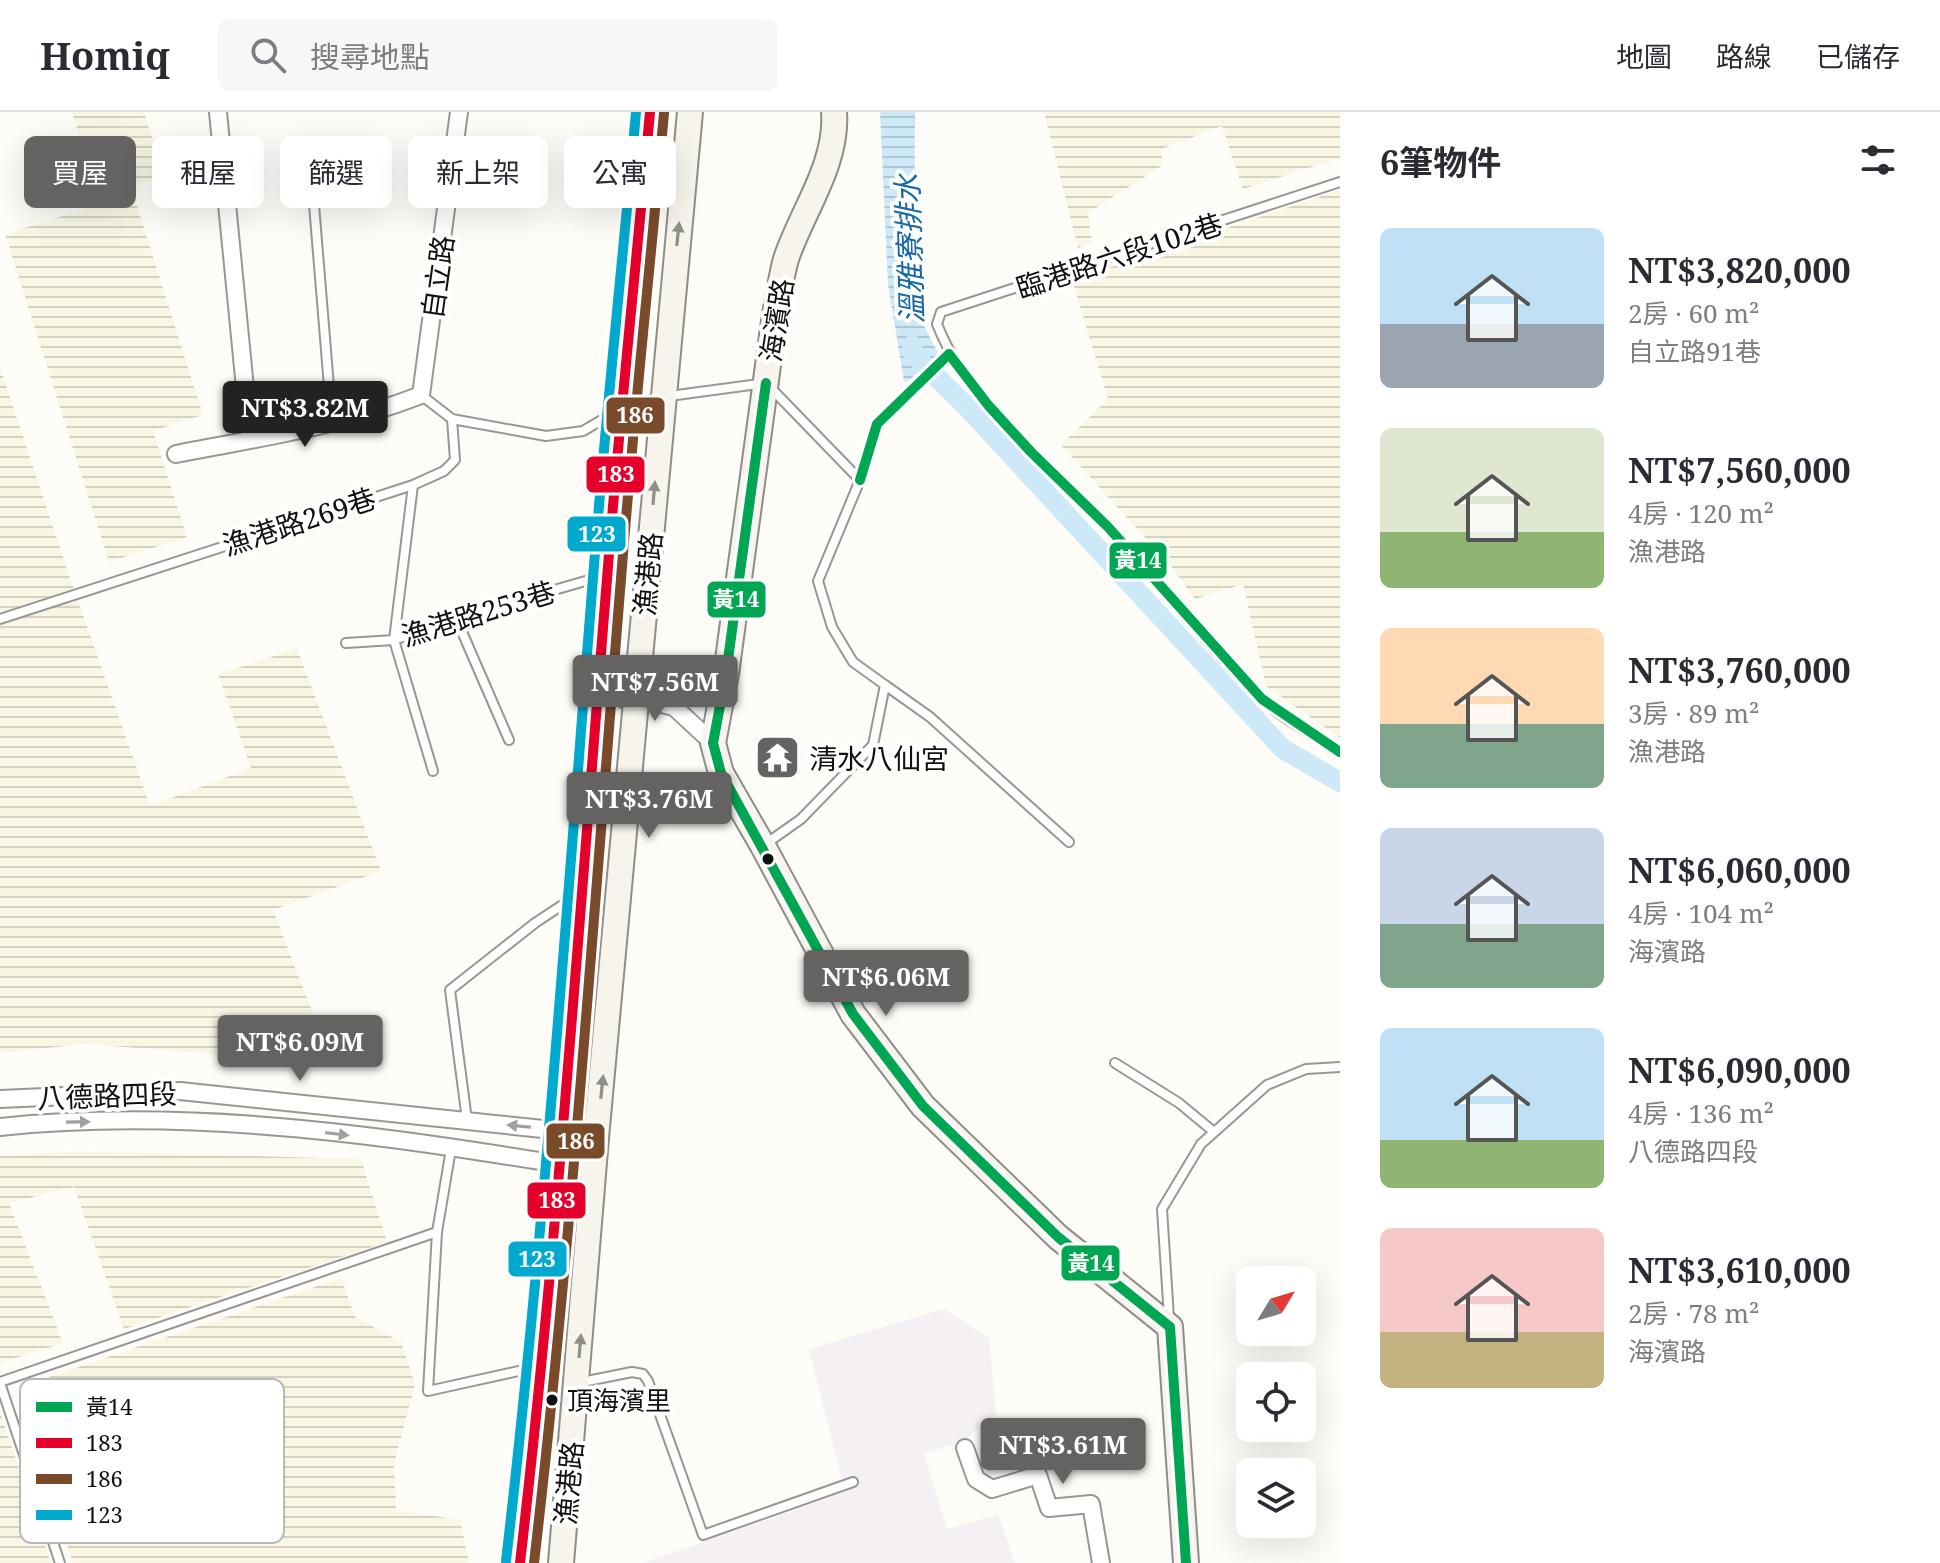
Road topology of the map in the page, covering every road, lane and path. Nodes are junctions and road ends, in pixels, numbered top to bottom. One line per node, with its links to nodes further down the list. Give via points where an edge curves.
1 (218, 112): 15 (street)
2 (459, 112): 10 (street, 自立路)
3 (650, 112): 12 (street, 漁港路)
4 (690, 112): 11 (street, 漁港路, one-way to 4)
5 (834, 112): 9 (street, 海濱路, via 825,167 786,260)
6 (1340, 182): 8 (lane, 臨港路六段102巷, via 941,312 937,324)
7 (314, 208): 14 (lane)
8 (949, 354): 17 (lane, via 877,424); 29 (lane, via 1009,428 1108,527 1262,699)
9 (766, 383): 11 (lane); 17 (lane); 28 (street, 海濱路)
10 (421, 395): 13 (lane); 14 (street)
11 (662, 397): 12 (lane); 25 (street, 漁港路, one-way to 11)
12 (624, 407): 13 (lane, via 583,431 546,436); 19 (street, 漁港路)
13 (452, 419): 18 (lane, 漁港路269巷, via 455,460)
14 (332, 424): 15 (street)
15 (250, 439): 16 (street)
16 (176, 454)
17 (860, 480): 24 (lane, via 818,581 832,627 853,662)
18 (413, 485): 21 (lane, 漁港路269巷); 22 (lane, 漁港路269巷)
19 (607, 575): 20 (lane, 漁港路253巷); 26 (street, 漁港路)
20 (456, 618): 22 (lane, 漁港路253巷); 27 (lane)
21 (0, 619)
22 (394, 640): 23 (lane, 漁港路253巷); 30 (lane)
23 (346, 643)
24 (885, 685): 31 (lane, via 930,717); 32 (lane, via 873,745 801,819)
25 (637, 698): 26 (street); 28 (street, via 674,707); 41 (street, 漁港路, one-way to 25)
26 (597, 699): 33 (street, 漁港路)
27 (509, 740)
28 (713, 743): 32 (street, 海濱路, via 721,773)
29 (1340, 752)
30 (433, 771)
31 (1069, 842)
32 (763, 846): 46 (street, 海濱路, via 853,1014 923,1106 1058,1237)
33 (583, 892): 37 (lane, via 450,990); 39 (street, 漁港路)
34 (1115, 1063): 40 (lane)
35 (1340, 1067): 40 (lane, via 1306,1069 1267,1085)
36 (0, 1099): 37 (street, 八德路四段, via 180,1091)
37 (467, 1120): 39 (street, 八德路四段, one-way to 37)
38 (0, 1127): 42 (street, 八德路四段, one-way to 42, via 175,1120)
39 (562, 1131): 41 (street, 八德路四段); 43 (street, 漁港路)
40 (1214, 1132): 46 (lane, via 1201,1144 1162,1209)
41 (596, 1138): 44 (street, 漁港路)
42 (451, 1149): 43 (street, 八德路四段); 45 (lane)
43 (559, 1164): 44 (street, 八德路四段); 47 (street, 漁港路)
44 (595, 1170): 49 (street, 漁港路, one-way to 44)
45 (437, 1232): 47 (lane, via 428,1391); 48 (lane)
46 (1170, 1327): 58 (street)
47 (543, 1365): 55 (street, 漁港路)
48 (0, 1383): 50 (lane)
49 (576, 1383): 52 (lane, via 643,1374 703,1535); 56 (street, 漁港路)
50 (20, 1443)
51 (965, 1448): 57 (street, via 976,1479 992,1489 1038,1475 1049,1508 1091,1504)
52 (853, 1482)
53 (53, 1543): 54 (lane)
54 (60, 1563)
55 (520, 1563)
56 (561, 1563)
57 (1101, 1563)
58 (1186, 1563)

